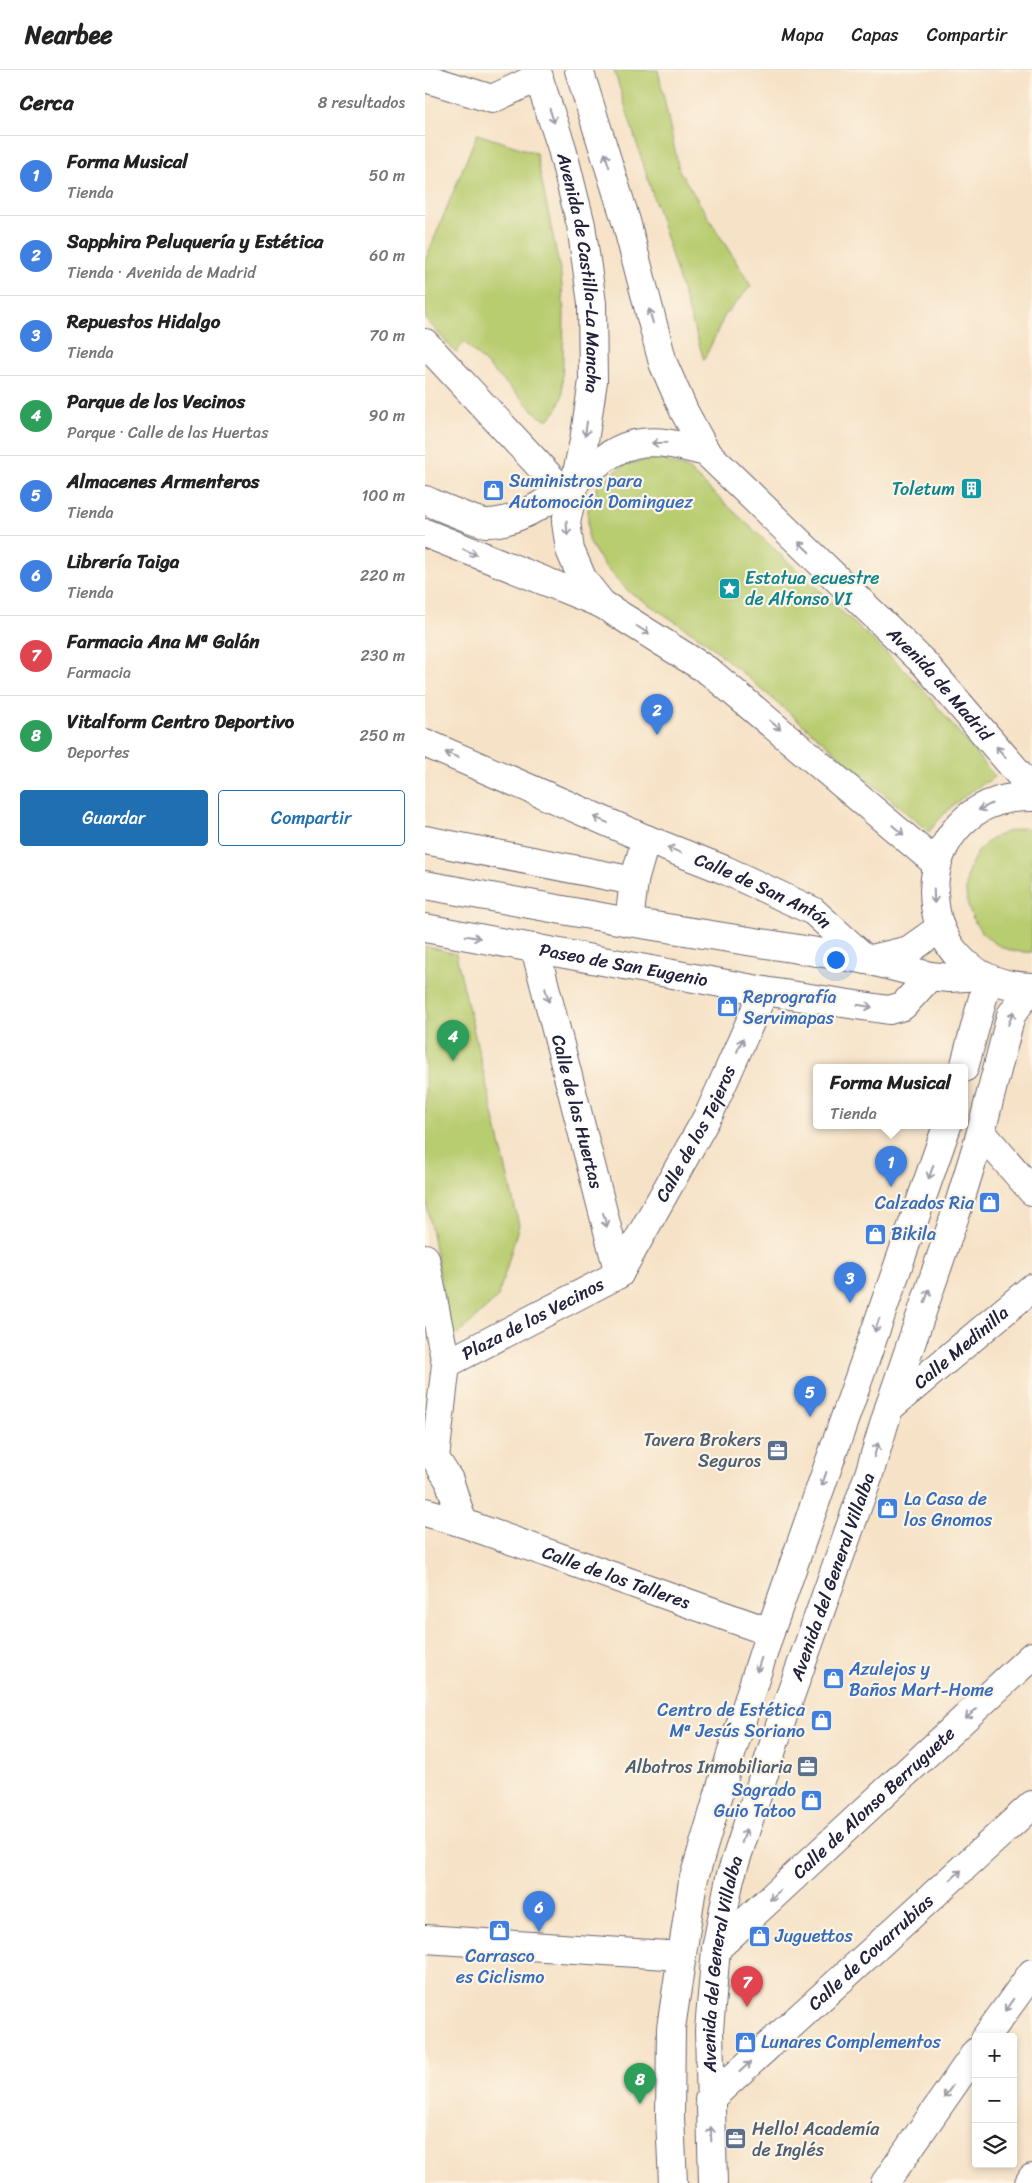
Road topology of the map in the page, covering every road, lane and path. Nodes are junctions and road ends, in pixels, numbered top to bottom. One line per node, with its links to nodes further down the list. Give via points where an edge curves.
1 (579, 70): 5 (main road, one-way to 1, via 683,411 663,363 626,221)
2 (537, 74): 3 (main road, via 492,99); 6 (main road, Avenida de Castilla-La Mancha, one-way to 6, via 561,145 581,225 592,303 593,381)
3 (425, 78)
4 (425, 343): 6 (main road)
5 (706, 452): 6 (main road, Avenida de Madrid, one-way to 6, via 673,443 635,444 610,454); 11 (main road, Avenida de Madrid, one-way to 5, via 925,664)
6 (569, 485): 7 (main road, Avenida de Madrid, via 521,516 484,523); 9 (main road, one-way to 9, via 566,522 569,550 583,580)
7 (425, 500)
8 (425, 533): 9 (main road, one-way to 9)
9 (602, 604): 15 (main road, one-way to 15, via 710,672)
10 (425, 743): 13 (main road, Calle de San Antón, one-way to 10)
11 (1032, 790)
12 (1032, 797): 15 (main road, one-way to 15, via 1006,799 976,812 952,834)
13 (646, 839): 16 (main road); 22 (main road, Calle de San Antón, one-way to 13, via 813,911 725,870)
14 (425, 840): 16 (main road)
15 (937, 864): 20 (main road, one-way to 20, via 933,885 934,907)
16 (634, 881): 18 (main road)
17 (425, 885): 18 (main road)
18 (629, 922): 22 (main road)
19 (425, 928): 21 (main road, Paseo de San Eugenio, one-way to 21)
20 (940, 928): 22 (main road, via 909,950); 24 (main road, via 950,947)
21 (535, 948): 26 (main road, Paseo de San Eugenio); 32 (main road, Calle de las Huertas, one-way to 32)
22 (867, 960): 23 (main road)
23 (930, 976): 24 (main road); 26 (main road, Paseo de San Eugenio, one-way to 23, via 889,1010 903,1006)
24 (985, 977): 25 (main road, via 1017,987); 27 (main road)
25 (1032, 987): 29 (main road, Avenida del General Villalba, one-way to 25, via 1011,1015)
26 (765, 990): 32 (main road, Calle de los Tejeros, one-way to 26, via 710,1112)
27 (965, 1064)
28 (946, 1129): 41 (main road, Avenida del General Villalba, one-way to 41)
29 (981, 1132): 30 (main road); 35 (main road, Avenida del General Villalba, one-way to 29)
30 (1032, 1191)
31 (425, 1258): 34 (main road, Plaza de los Vecinos)
32 (619, 1274): 34 (main road, Plaza de los Vecinos)
33 (1032, 1288): 35 (main road, Calle Medinilla)
34 (446, 1364): 36 (main road, Plaza de los Vecinos)
35 (889, 1408): 45 (main road, Avenida del General Villalba, one-way to 35, via 730,1878)
36 (432, 1426): 37 (main road, Plaza de los Vecinos)
37 (436, 1464): 38 (main road, Plaza de los Vecinos, via 431,1506); 40 (main road)
38 (425, 1508)
39 (425, 1512): 40 (main road, Calle de los Talleres)
40 (463, 1523): 41 (main road, Calle de los Talleres)
41 (770, 1632): 46 (main road, Avenida del General Villalba, one-way to 46, via 693,1881)
42 (1032, 1656): 45 (main road, Calle de Alonso Berruguete, one-way to 45)
43 (1032, 1805): 50 (main road, Calle de Covarrubias, one-way to 43)
44 (425, 1939): 46 (main road)
45 (716, 1949): 50 (main road, Avenida del General Villalba, via 709,2030)
46 (681, 1956): 52 (main road, Avenida del General Villalba, via 671,2028)
47 (1032, 1973): 48 (main road, one-way to 48)
48 (990, 2033)
49 (972, 2058): 54 (main road, one-way to 54)
50 (709, 2100): 53 (main road, Avenida del General Villalba, one-way to 50)
51 (1032, 2178): 55 (main road)
52 (673, 2183)
53 (713, 2183)
54 (885, 2183)
55 (1029, 2183)

